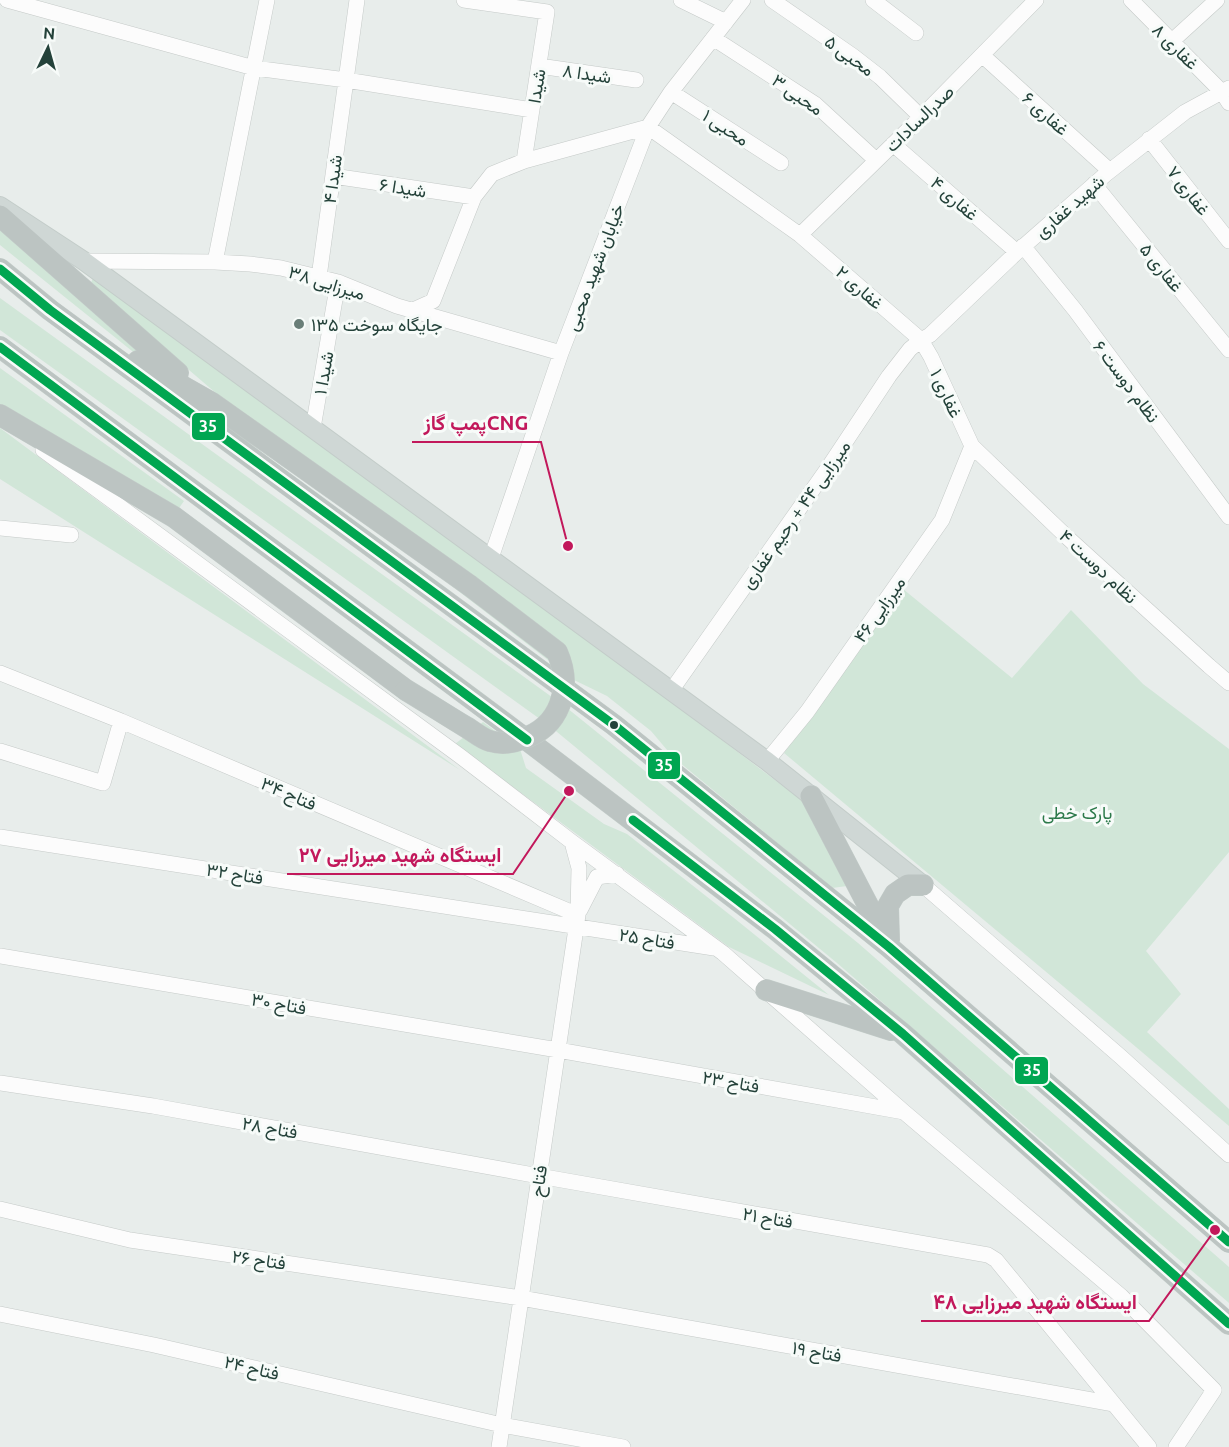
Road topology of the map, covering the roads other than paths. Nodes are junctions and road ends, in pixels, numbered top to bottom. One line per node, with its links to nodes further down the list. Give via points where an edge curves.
1 (7, 0): 18 (street)
2 (267, 0): 18 (street)
3 (357, 0): 19 (street, شیدا ۴)
4 (464, 0): 17 (street, شیدا, via 547,12)
5 (681, 0): 12 (street)
6 (743, 0): 12 (street, خیابان شهید محبی)
7 (772, 0): 24 (street, محبی ۵, via 880,76)
8 (873, 0): 13 (street)
9 (1036, 0): 16 (street, صدرالسادات)
10 (1131, 0): 15 (street, غفاری ۸)
11 (1216, 0): 15 (street)
12 (726, 22): 14 (street, خیابان شهید محبی)
13 (916, 33)
14 (713, 38): 21 (street, خیابان شهید محبی); 28 (street, محبی ۳, via 815,104)
15 (1172, 41): 22 (street, غفاری ۸)
16 (982, 55): 24 (street, صدرالسادات); 31 (street, غفاری ۶)
17 (539, 66): 20 (street, شیدا ۸); 23 (street, شیدا)
18 (254, 68): 19 (street); 41 (street)
19 (346, 80): 23 (street); 32 (street, شیدا ۴)
20 (636, 80)
21 (671, 92): 25 (street, خیابان شهید محبی); 30 (street, محبی ۱)
22 (1227, 94): 26 (street, شهید غفاری, via 1185,112)
23 (532, 110): 29 (street, شیدا)
24 (921, 117): 27 (street, صدرالسادات)
25 (648, 127): 29 (street); 37 (street, غفاری ۲); 50 (street, خیابان شهید محبی)
26 (1149, 139): 31 (street, شهید غفاری); 38 (street, غفاری ۷)
27 (893, 144): 28 (street, صدرالسادات); 39 (street, غفاری ۴)
28 (876, 160): 37 (street, صدرالسادات)
29 (524, 161): 34 (street, via 492,174)
30 (781, 163)
31 (1110, 171): 33 (street, شهید غفاری)
32 (333, 176): 34 (street, شیدا ۶); 43 (street, شیدا ۴)
33 (1094, 184): 39 (street, شهید غفاری); 49 (street, غفاری ۵)
34 (474, 197): 46 (street, via 434,301)
35 (0, 206): 40 (main road)
36 (0, 216): 51 (highway)
37 (800, 235): 47 (street, غفاری ۲)
38 (1229, 241)
39 (1020, 249): 47 (street, شهید غفاری); 55 (street, نظام دوست ۶, via 1075,310)
40 (84, 261): 41 (street, میرزایی ۳۸); 53 (main road)
41 (215, 262): 43 (street, میرزایی ۳۸, via 271,267)
42 (0, 269): 45 (highway)
43 (319, 277): 44 (street, میرزایی ۳۸)
44 (338, 282): 46 (street, میرزایی ۳۸); 53 (street, شیدا ۱)
45 (50, 310): 51 (highway); 71 (highway, via 614,725)
46 (414, 310): 50 (street, میرزایی ۳۸)
47 (921, 340): 54 (street, غفاری ۱); 61 (street, میرزایی ۴۴ + رحیم غفاری, via 889,376)
48 (0, 347): 75 (highway, via 633,820)
49 (1229, 350)
50 (561, 353): 58 (street, خیابان شهید محبی)
51 (212, 403): 52 (highway, bridge, via 557,652 564,683 556,713 543,728 516,741 489,741 406,690 174,517)
52 (0, 417): 67 (street)
53 (313, 429): 58 (main road)
54 (972, 446): 60 (street, نظام دوست ۴); 64 (street, میرزایی ۴۶, via 942,520 807,712)
55 (1229, 517)
56 (0, 528): 57 (street)
57 (71, 535)
58 (491, 558): 61 (main road)
59 (0, 673): 62 (street, فتاح ۳۴)
60 (1229, 683)
61 (672, 691): 64 (main road)
62 (121, 721): 63 (street, via 103,783); 70 (street, فتاح ۳۴)
63 (0, 751)
64 (767, 761): 65 (main road)
65 (811, 796): 69 (main road); 71 (highway)
66 (0, 837): 70 (street, فتاح ۳۲)
67 (572, 842): 68 (street); 70 (street, فتاح, via 579,868)
68 (617, 874): 70 (street, فتاح, via 597,877); 72 (street)
69 (923, 885): 71 (highway, via 908,885 895,894 888,906); 79 (street)
70 (577, 921): 72 (street, فتاح ۲۵); 76 (street, فتاح)
71 (889, 947): 82 (highway)
72 (718, 949): 74 (street)
73 (0, 956): 76 (street, فتاح ۳۰)
74 (766, 990): 75 (highway); 78 (street)
75 (903, 1034): 85 (highway)
76 (558, 1050): 78 (street, فتاح ۲۳); 80 (street, فتاح)
77 (0, 1083): 80 (street, فتاح ۲۸, via 153,1106)
78 (904, 1112): 91 (street, via 1121,1296 1214,1390)
79 (1229, 1155)
80 (539, 1176): 83 (street, فتاح); 86 (street, فتاح ۲۱, via 988,1255)
81 (0, 1209): 83 (street, فتاح ۲۶, via 130,1240)
82 (1229, 1242)
83 (521, 1298): 86 (street, فتاح ۱۹); 87 (street, فتاح)
84 (0, 1314): 87 (street, فتاح ۲۴)
85 (1229, 1324)
86 (1114, 1404): 90 (street)
87 (502, 1425): 88 (street, فتاح); 89 (street, فتاح ۲۴)
88 (499, 1447)
89 (623, 1447)
90 (1149, 1447)
91 (1176, 1447)

